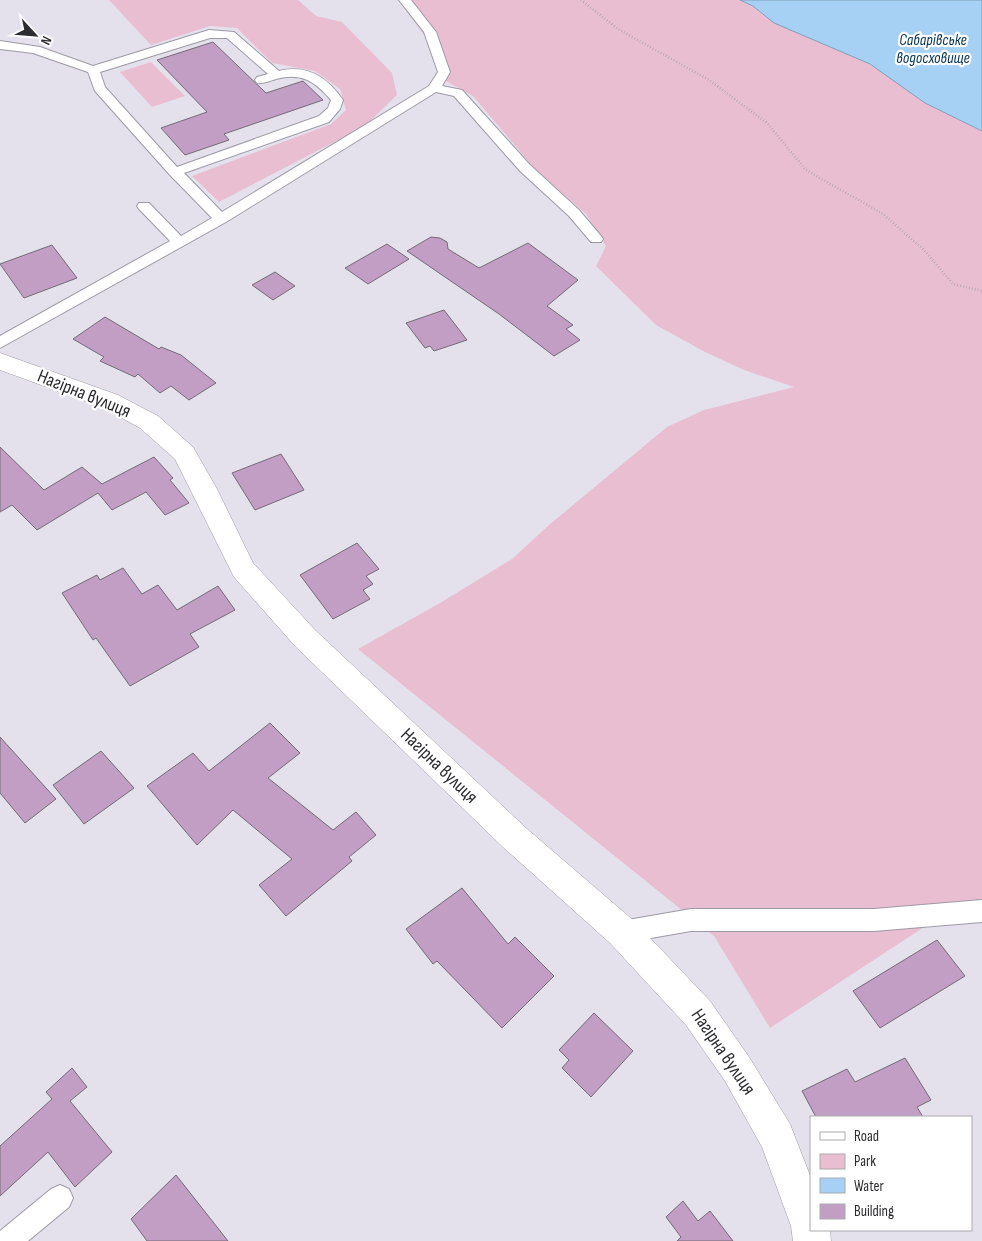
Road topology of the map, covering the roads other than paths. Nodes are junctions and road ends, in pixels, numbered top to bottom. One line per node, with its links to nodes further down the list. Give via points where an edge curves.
1 (405, 0): 6 (lane, via 430,32 444,72)
2 (0, 45): 3 (lane, via 46,53)
3 (93, 70): 4 (lane, via 209,34 230,35); 7 (lane, via 98,88)
4 (276, 75): 5 (lane); 7 (lane, via 292,71 324,83 337,100 334,109 324,118)
5 (261, 80)
6 (434, 88): 9 (lane); 10 (lane, via 458,93 525,168 574,213)
7 (175, 172): 9 (lane)
8 (144, 206): 11 (lane)
9 (221, 219): 11 (lane)
10 (596, 239)
11 (179, 242): 12 (lane)
12 (0, 343)
13 (0, 361): 15 (street, Нагірна вулиця, via 110,401 149,422 184,453 243,570 305,638 515,838)
14 (982, 911): 15 (lane, via 874,920 691,920)
15 (622, 932): 17 (street, Нагірна вулиця, via 698,1013 737,1069 777,1138)
16 (60, 1198): 18 (lane)
17 (810, 1226)
18 (8, 1241)

